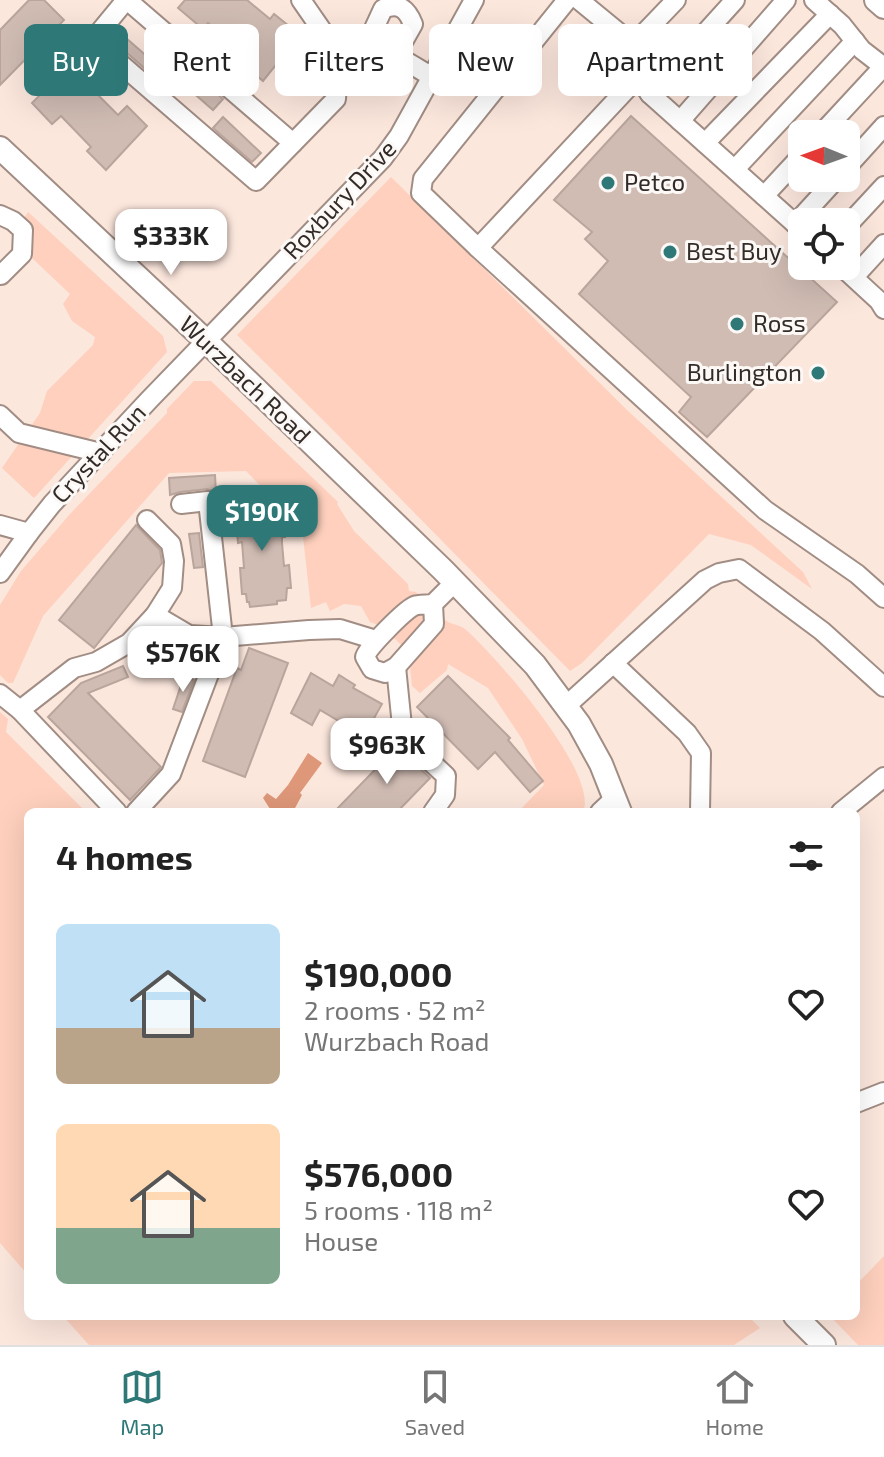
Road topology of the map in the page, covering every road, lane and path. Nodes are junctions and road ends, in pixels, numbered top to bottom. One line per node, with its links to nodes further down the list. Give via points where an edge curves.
1 (126, 0): 29 (street); 29 (street, via 93,40 256,181)
2 (301, 0): 13 (street)
3 (474, 0): 16 (street, Roxbury Drive)
4 (567, 0): 43 (street, via 423,179 421,193)
5 (579, 0): 17 (street)
6 (676, 0): 18 (street)
7 (735, 0): 19 (street)
8 (786, 0): 27 (street)
9 (814, 0): 12 (street)
10 (876, 0): 11 (main road)
11 (884, 7)
12 (830, 14): 20 (street); 30 (street)
13 (318, 24)
14 (376, 24): 15 (street, via 383,9 391,6 401,7)
15 (413, 24)
16 (461, 24)
17 (608, 24)
18 (653, 24)
19 (713, 24)
20 (855, 41): 21 (street); 33 (street)
21 (883, 67): 26 (street)
22 (429, 82): 48 (street, Roxbury Drive, via 383,158)
23 (336, 96): 29 (street)
24 (620, 96): 43 (street)
25 (652, 96): 27 (street)
26 (834, 120)
27 (680, 121): 30 (street)
28 (884, 126): 32 (street)
29 (293, 143)
30 (705, 143): 33 (street)
31 (0, 148): 48 (main road, Wurzbach Road)
32 (860, 153)
33 (735, 169): 37 (street)
34 (788, 170): 37 (street)
35 (884, 186): 39 (street)
36 (826, 192): 38 (street)
37 (764, 196): 41 (street)
38 (814, 208)
39 (860, 212)
40 (0, 215): 45 (street, via 23,230 22,254)
41 (788, 217)
42 (884, 244): 44 (street)
43 (478, 248): 57 (street, via 765,510)
44 (860, 262)
45 (0, 273)
46 (856, 280): 47 (street)
47 (883, 306)
48 (206, 341): 50 (street, Crystal Run); 56 (main road, Wurzbach Road)
49 (0, 415): 50 (street, via 19,433)
50 (101, 453): 54 (street, Crystal Run)
51 (181, 504): 60 (street, via 208,501)
52 (147, 520): 59 (street, via 171,544 174,561 172,588)
53 (0, 525): 54 (street)
54 (29, 533): 55 (street, Crystal Run)
55 (0, 573)
56 (455, 582): 58 (street); 66 (main road, Wurzbach Road, via 535,665)
57 (884, 598)
58 (433, 604): 61 (street, via 415,605); 62 (street, via 434,624)
59 (155, 615): 60 (street, via 189,635); 67 (street, via 129,643 74,668)
60 (223, 637): 61 (street, via 340,629); 71 (street, via 171,774)
61 (380, 637): 62 (street); 62 (street, via 367,651 367,664 385,673)
62 (401, 661): 72 (street, via 403,736 446,776 445,795)
63 (613, 663): 64 (street, via 705,580 739,569 822,631); 66 (street); 73 (street, via 701,753)
64 (884, 687)
65 (0, 694): 67 (street)
66 (566, 706): 69 (main road, Wurzbach Road, via 601,764)
67 (20, 710): 70 (street)
68 (884, 777): 74 (street)
69 (612, 807)
70 (113, 808)
71 (140, 808)
72 (436, 808)
73 (700, 808)
74 (846, 808)
75 (884, 1092): 76 (street)
76 (860, 1101)
77 (799, 1320): 78 (main road)
78 (824, 1345)

